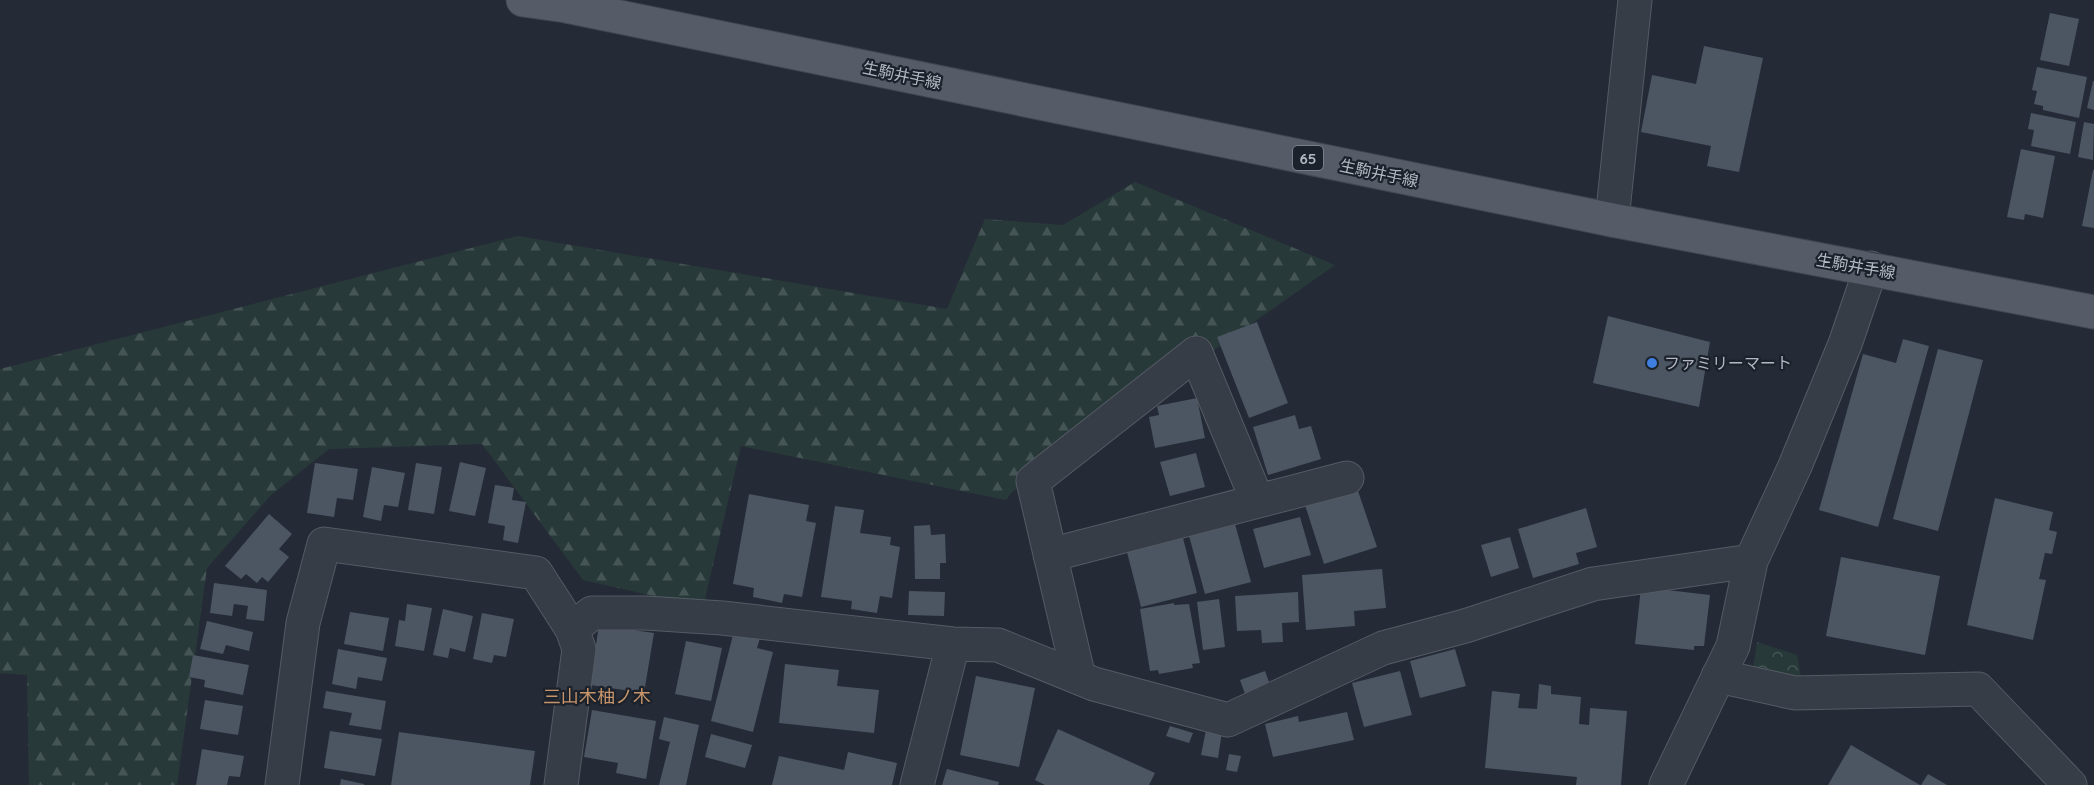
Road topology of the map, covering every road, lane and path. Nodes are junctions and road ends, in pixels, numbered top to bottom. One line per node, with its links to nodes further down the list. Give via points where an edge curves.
1 (523, 0): 3 (main road, 生駒井手線 / 65)
2 (1635, 0): 3 (street)
3 (1612, 220): 4 (main road, 生駒井手線 / 65)
4 (1871, 268): 5 (main road, 生駒井手線 / 65); 9 (street, via 1845,344)
5 (2094, 312)
6 (1347, 478): 7 (street)
7 (1257, 500): 8 (street); 8 (street, via 1196,353 1033,481)
8 (1050, 555): 13 (street)
9 (1751, 561): 12 (street, via 1733,646); 13 (street, via 1593,584 1383,648 1228,720)
10 (572, 628): 11 (street, via 592,613 646,613); 14 (street, via 536,573 324,544 303,623); 15 (street, via 579,649)
11 (953, 644): 13 (street, via 998,645); 16 (street)
12 (1719, 676): 17 (street); 18 (street, via 1795,693 1978,689)
13 (1079, 678)
14 (282, 785)
15 (561, 785)
16 (917, 785)
17 (1666, 785)
18 (2070, 785)

